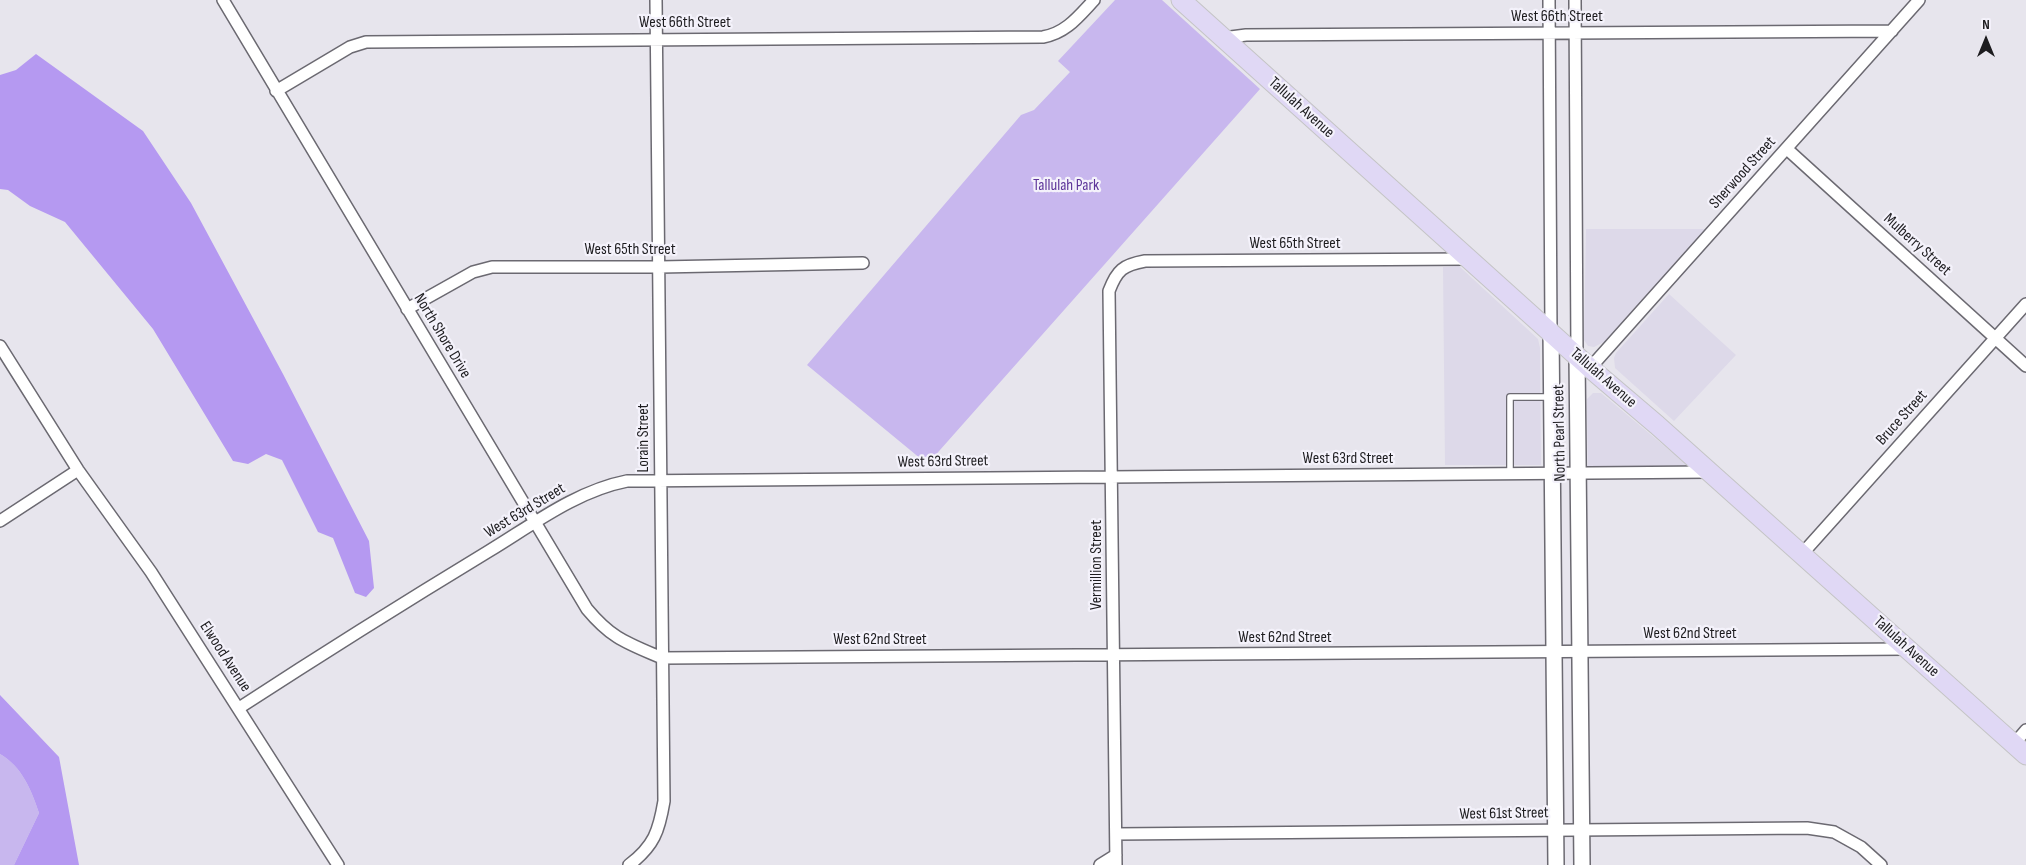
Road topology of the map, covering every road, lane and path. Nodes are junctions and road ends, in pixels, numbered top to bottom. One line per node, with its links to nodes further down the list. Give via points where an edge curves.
1 (223, 0): 13 (street, North Shore Drive)
2 (656, 0): 12 (street, Lorain Street)
3 (1094, 0): 12 (street, West 66th Street, via 1065,30 1043,37)
4 (1181, 0): 11 (main road, Tallulah Avenue)
5 (1549, 0): 9 (street, North Pearl Street)
6 (1575, 0): 10 (street, North Pearl Street)
7 (1919, 0): 8 (street, Sherwood Street)
8 (1892, 31): 10 (street, West 66th Street); 14 (street, Sherwood Street)
9 (1549, 33): 10 (street, West 66th Street); 11 (street, West 66th Street, via 1246,35); 21 (street, North Pearl Street)
10 (1576, 33): 24 (street, North Pearl Street)
11 (1223, 38): 15 (main road, Tallulah Avenue)
12 (656, 40): 13 (street, West 66th Street, via 366,42 350,47); 17 (street, Lorain Street)
13 (276, 91): 20 (street, North Shore Drive)
14 (1787, 148): 22 (street, Mulberry Street); 24 (street, Sherwood Street)
15 (1471, 259): 18 (street, West 65th Street, via 1145,261); 21 (main road, Tallulah Avenue)
16 (863, 263): 17 (street, West 65th Street)
17 (660, 267): 20 (street, West 65th Street, via 492,267 473,272); 33 (street, Lorain Street)
18 (1121, 269): 32 (street, Vermillion Street, via 1109,291)
19 (2026, 304): 22 (street, Bruce Street)
20 (407, 309): 35 (street, North Shore Drive)
21 (1551, 332): 24 (main road, Tallulah Avenue); 26 (street, North Pearl Street)
22 (1995, 338): 25 (street, Mulberry Street); 36 (street, Bruce Street)
23 (0, 346): 27 (street, Elwood Avenue)
24 (1583, 362): 28 (main road, Tallulah Avenue); 30 (street, North Pearl Street)
25 (2026, 366)
26 (1552, 397): 29 (street, North Pearl Street); 31 (lane, via 1510,397)
27 (78, 470): 34 (street); 42 (street, Elwood Avenue, via 151,572)
28 (1710, 472): 30 (street, West 63rd Street); 36 (main road, Tallulah Avenue)
29 (1552, 473): 30 (street, West 63rd Street); 31 (street, West 63rd Street); 39 (street, North Pearl Street)
30 (1578, 473): 38 (street, North Pearl Street)
31 (1510, 474): 32 (street, West 63rd Street)
32 (1113, 476): 33 (street, West 63rd Street); 40 (street, Vermillion Street)
33 (661, 481): 35 (street, West 63rd Street, via 626,481 605,486 586,493); 41 (street, Lorain Street)
34 (0, 521)
35 (535, 523): 41 (street, North Shore Drive, via 600,625 619,640); 42 (street, West 63rd Street)
36 (1802, 554): 37 (main road, Tallulah Avenue)
37 (1908, 649): 38 (street, West 62nd Street); 43 (main road, Tallulah Avenue)
38 (1580, 651): 39 (street, West 62nd Street); 44 (street, North Pearl Street)
39 (1554, 652): 40 (street, West 62nd Street); 45 (street, North Pearl Street)
40 (1114, 655): 41 (street, West 62nd Street); 46 (street, Vermillion Street)
41 (662, 658): 49 (street, Lorain Street, via 664,801 661,820 656,836 645,852)
42 (239, 708): 48 (street, Elwood Avenue)
43 (2022, 743)
44 (1582, 829): 45 (street, West 61st Street); 52 (street, North Pearl Street); 53 (street, West 61st Street, via 1807,828 1834,832 1861,847)
45 (1555, 830): 46 (street, West 61st Street); 51 (street, North Pearl Street)
46 (1116, 834): 47 (street, Vermillion Street)
47 (1116, 860): 50 (street)
48 (338, 865)
49 (629, 865)
50 (1100, 865)
51 (1556, 865)
52 (1582, 865)
53 (1881, 865)

